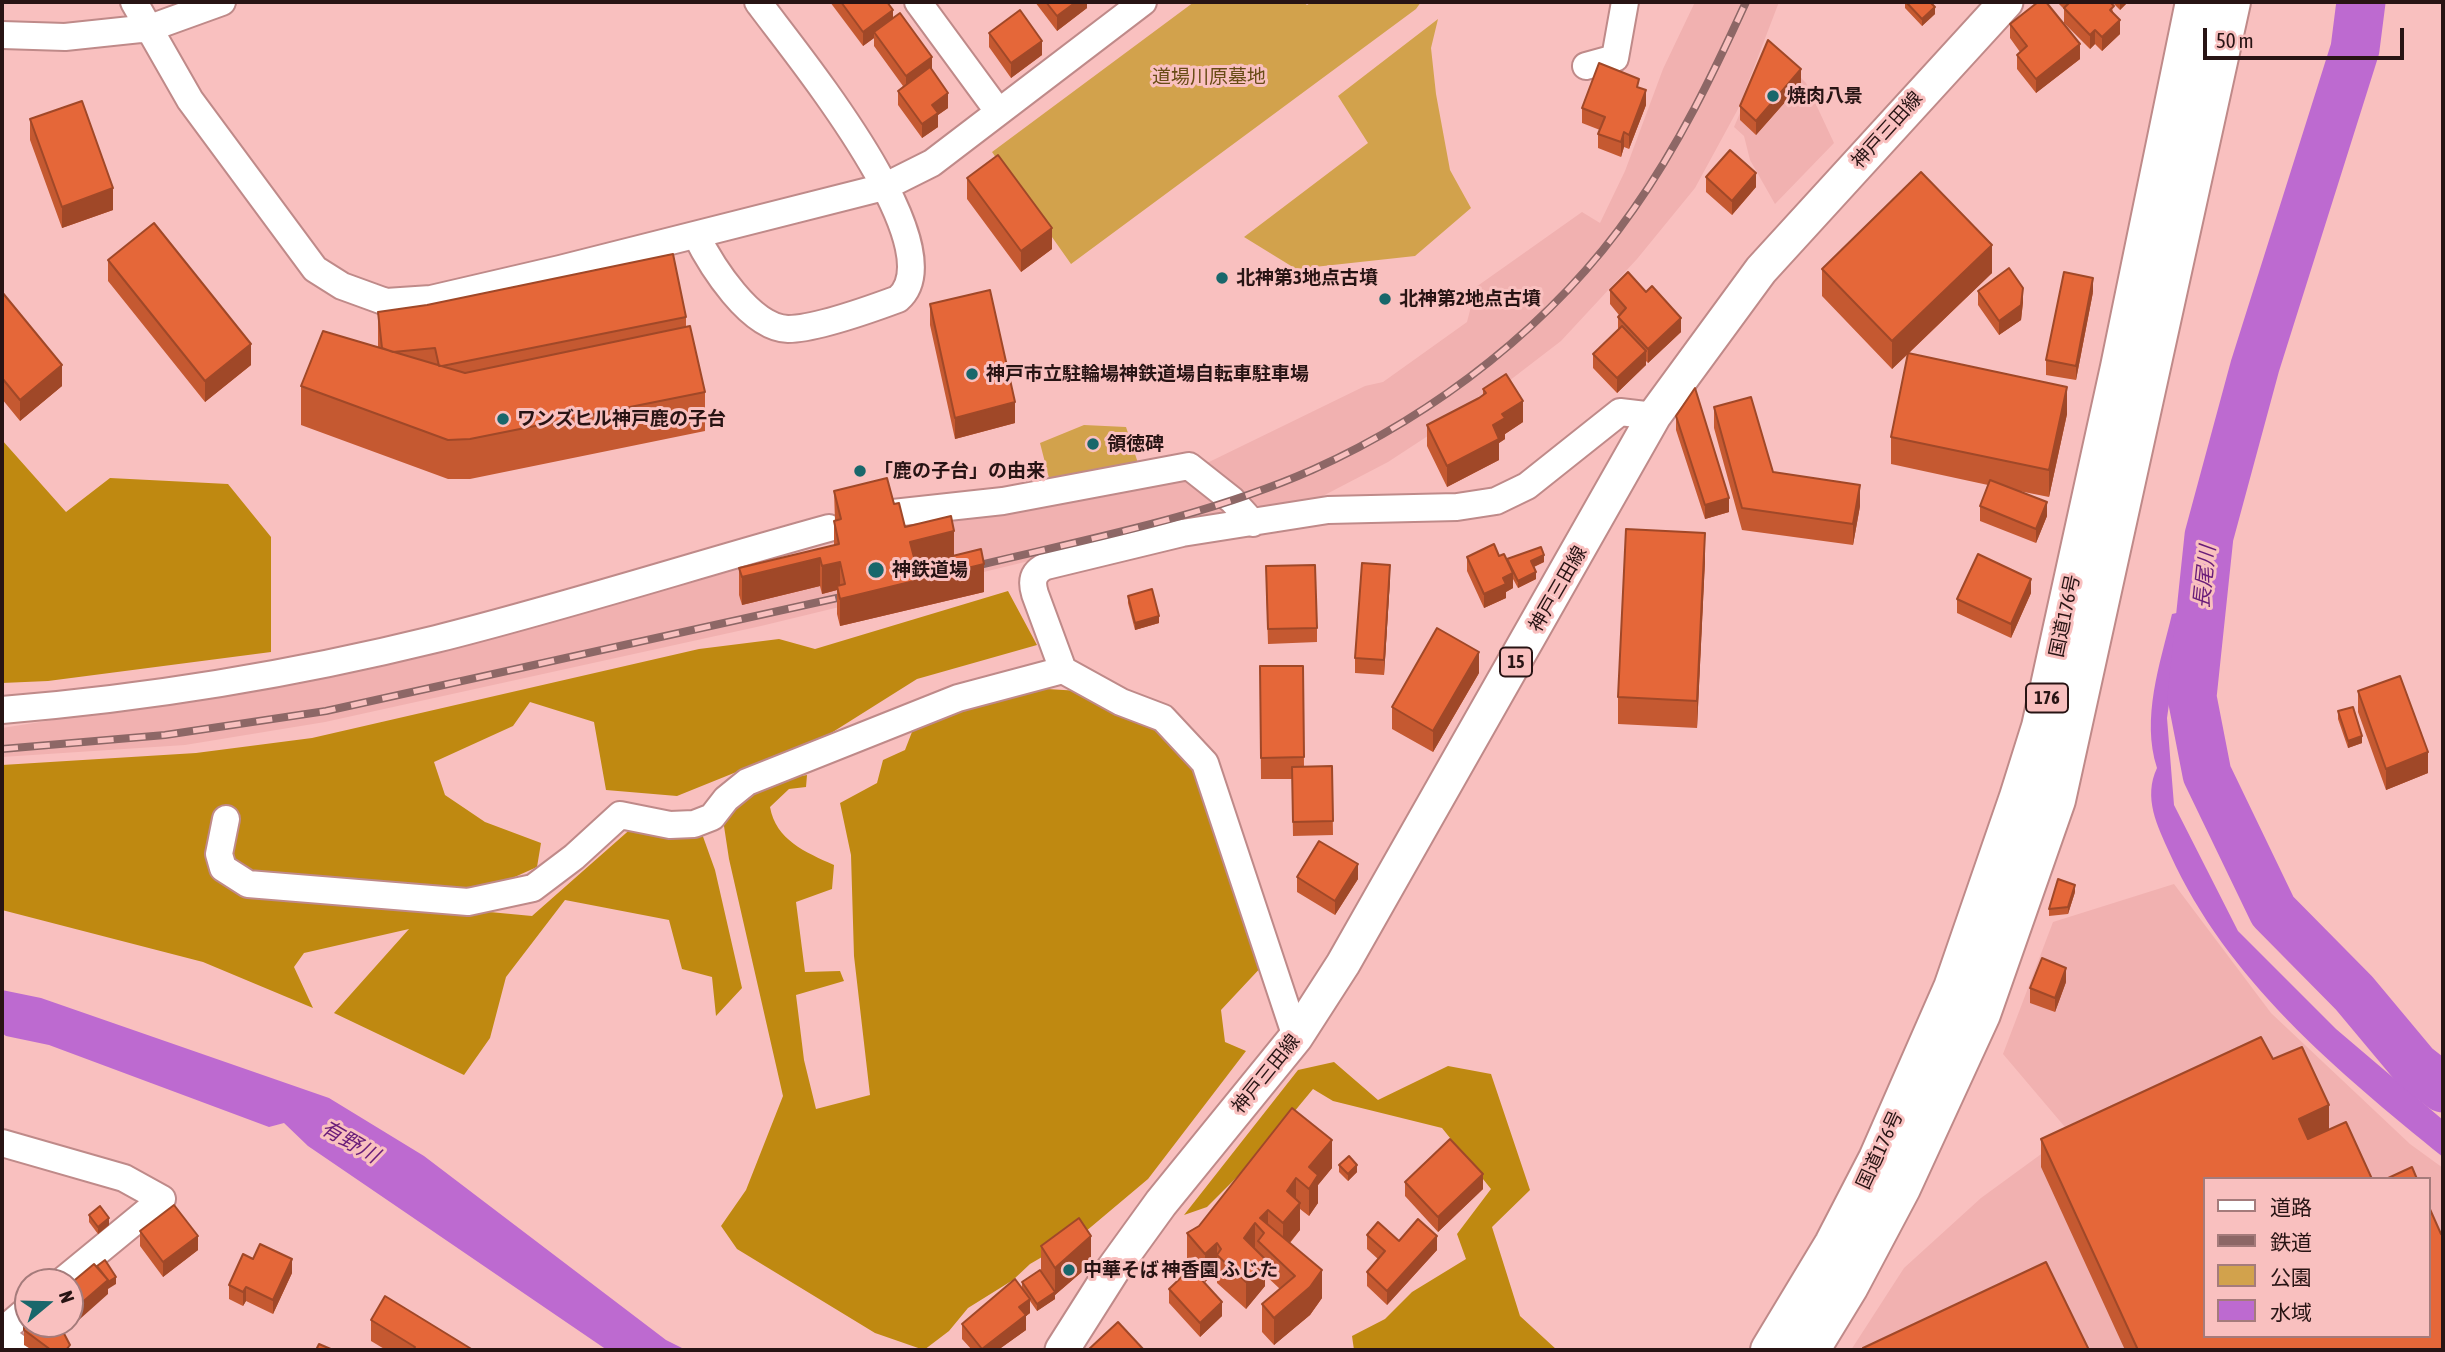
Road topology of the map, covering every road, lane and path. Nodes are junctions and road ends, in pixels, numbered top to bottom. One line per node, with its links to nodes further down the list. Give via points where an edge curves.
1 (134, 2): 10 (street)
2 (222, 2): 10 (street)
3 (758, 2): 14 (street, via 865,150)
4 (918, 2): 13 (street)
5 (1625, 2): 12 (street, via 1615,58)
6 (2007, 2): 16 (main road, 神戸三田線 / 15, via 1761,270)
7 (2194, 2): 29 (highway, 国道176号 / 176, via 2044,713 2019,797 1954,988 1878,1159 1834,1244)
8 (2231, 2): 30 (highway, 国道176号 / 176, via 2056,800 1981,1014 1901,1188)
9 (1130, 5): 13 (street)
10 (150, 28): 11 (street, via 65,37); 15 (street, via 190,100 283,228 315,268 360,294 386,302 431,299)
11 (2, 35)
12 (1586, 66)
13 (998, 111): 14 (street, via 932,163)
14 (884, 187): 15 (street); 15 (street, via 911,247 911,284 898,299 826,321 787,329 760,318 707,257)
15 (696, 235)
16 (1654, 416): 18 (street, via 1620,412 1527,486 1496,501 1457,507 1328,510); 23 (main road, 神戸三田線 / 15, via 1357,940)
17 (894, 513): 18 (street, via 1003,501 1189,466 1232,500)
18 (1252, 523): 20 (street, via 1182,533 1046,566 1034,577 1035,594)
19 (830, 528): 21 (street, via 437,639 314,667 162,691)
20 (1063, 670): 22 (street, via 947,702 747,782 712,817 694,824 670,825 620,815 533,888 468,902 248,884 223,868 219,854); 23 (street, via 1121,702 1163,718 1205,763)
21 (2, 709)
22 (226, 819)
23 (1296, 1037): 28 (main road, 神戸三田線 / 15, via 1161,1203)
24 (2, 1143): 25 (street, via 124,1178 162,1199)
25 (78, 1268)
26 (2, 1336): 27 (street)
27 (21, 1350)
28 (1062, 1350)
29 (1770, 1350)
30 (1810, 1350)

